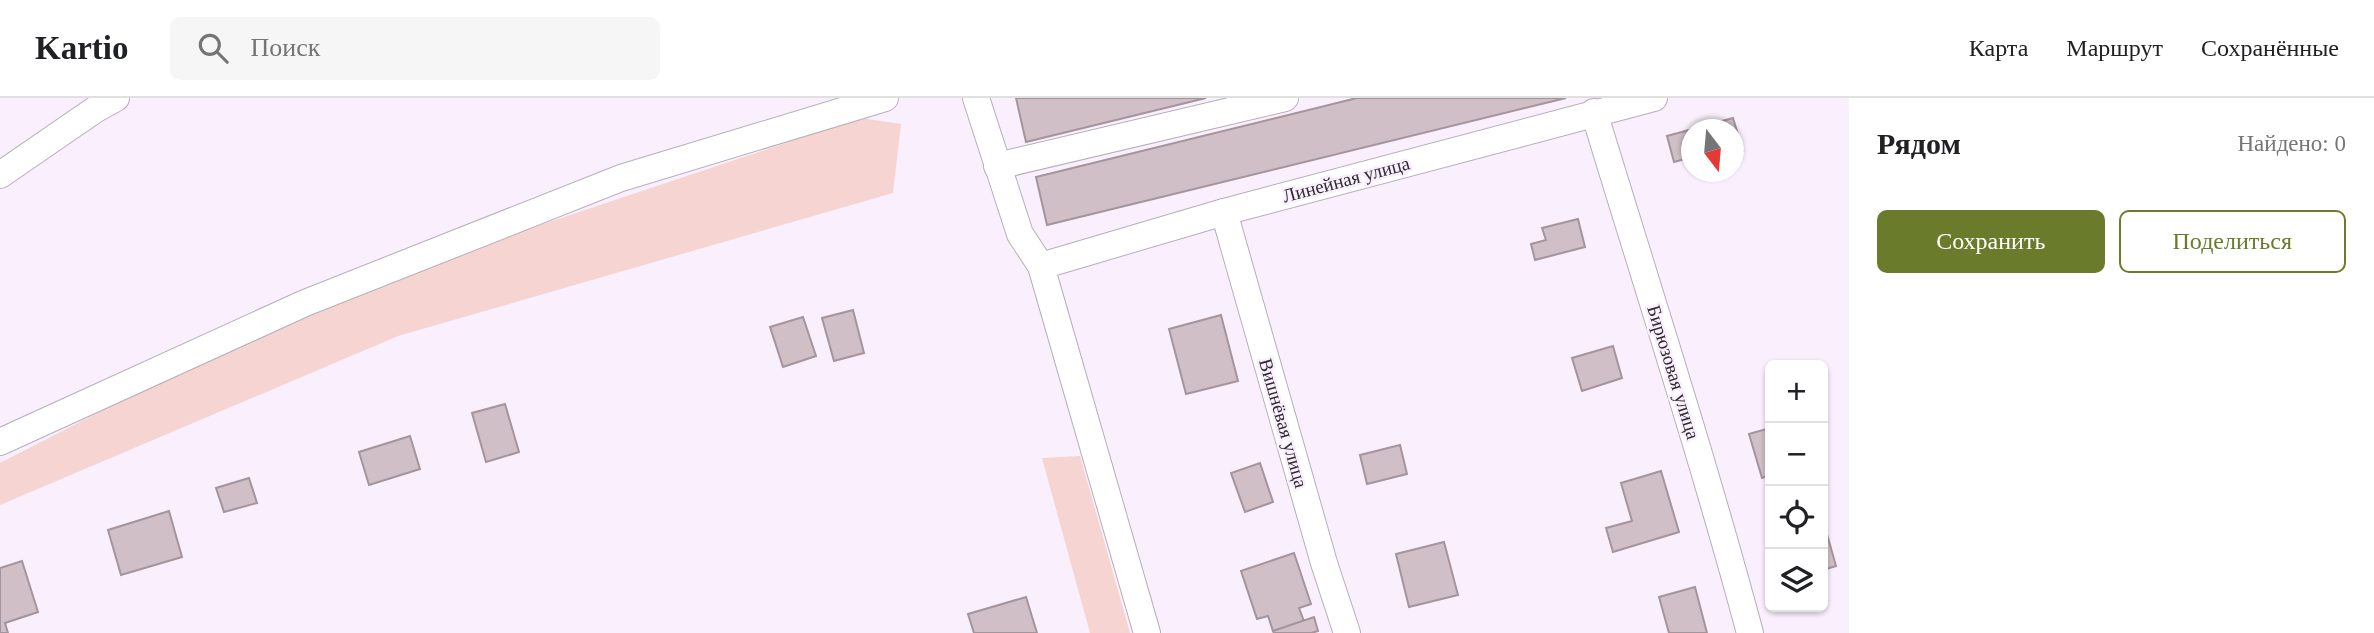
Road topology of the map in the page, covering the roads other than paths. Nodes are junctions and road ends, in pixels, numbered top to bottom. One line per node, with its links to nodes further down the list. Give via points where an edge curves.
1 (116, 98): 8 (street)
2 (885, 98): 11 (street, via 621,178 305,303)
3 (976, 98): 7 (street)
4 (1285, 98): 7 (street)
5 (1654, 98): 6 (street, Линейная улица)
6 (1594, 112): 9 (street, Линейная улица); 14 (street, Бирюзовая улица, via 1717,509)
7 (997, 166): 10 (street, via 1020,234)
8 (0, 175)
9 (1224, 212): 10 (street, Линейная улица); 13 (street, Вишнёвая улица)
10 (1041, 266): 12 (street)
11 (0, 442)
12 (1147, 633)
13 (1347, 633)
14 (1750, 633)

